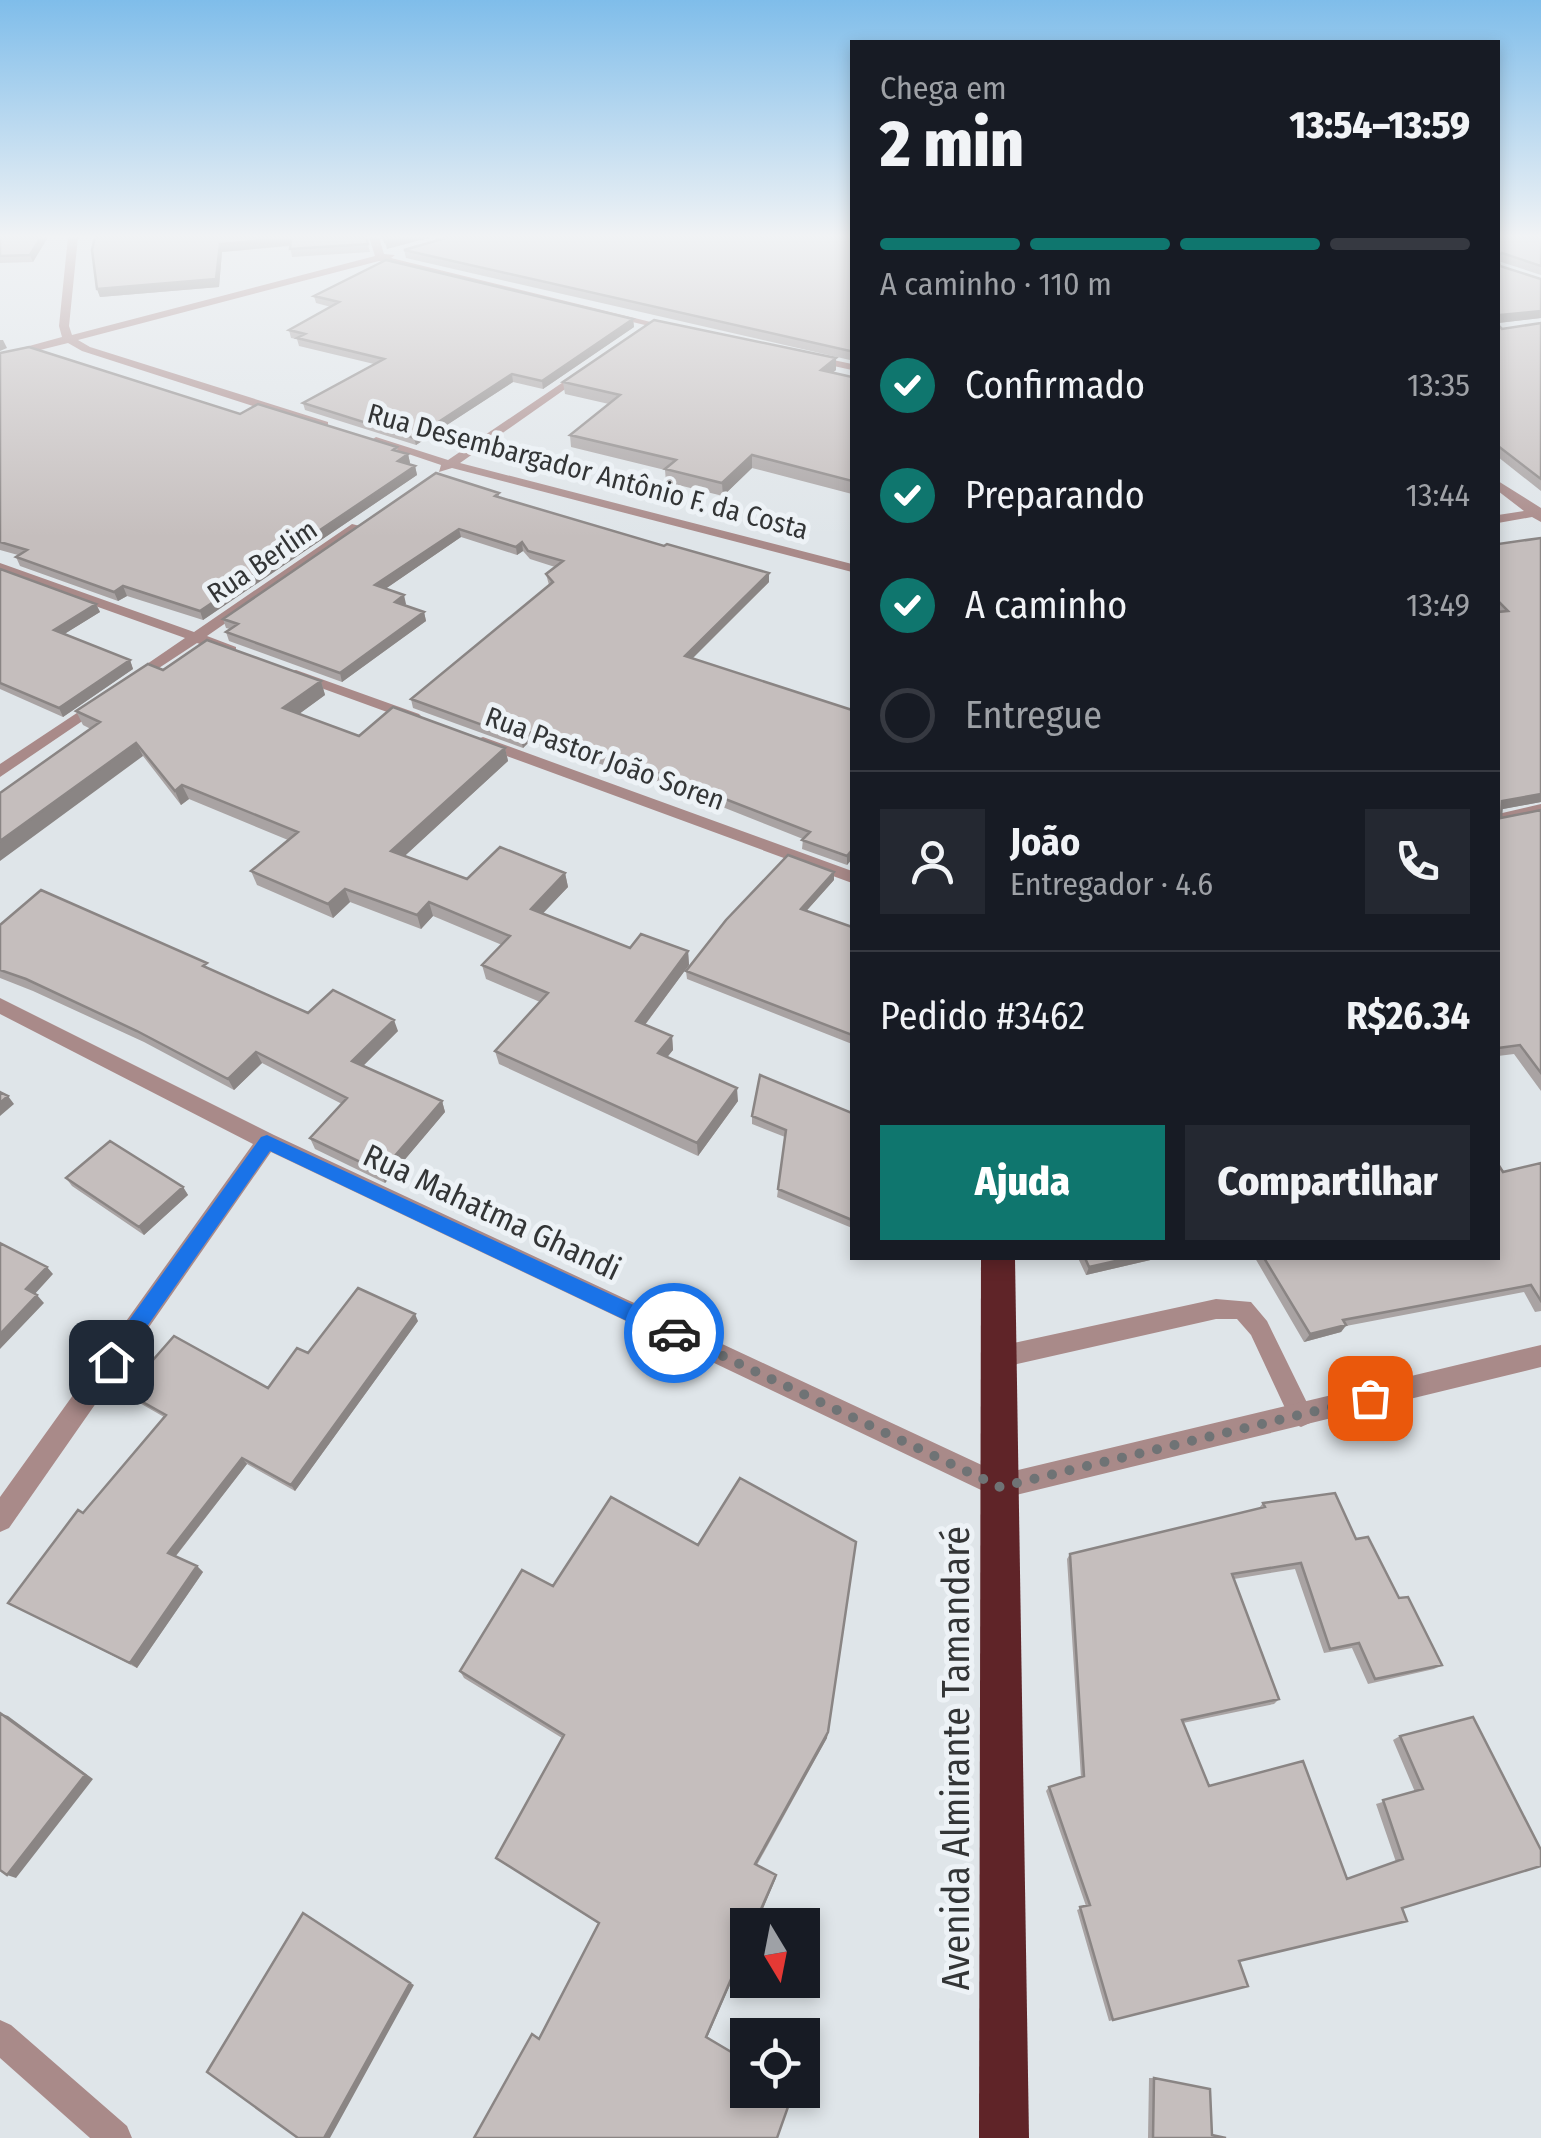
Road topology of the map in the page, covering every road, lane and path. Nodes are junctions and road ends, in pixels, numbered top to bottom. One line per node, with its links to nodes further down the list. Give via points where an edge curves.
1 (73, 337): 2 (street)
2 (68, 338): 4 (street); 7 (street, Rua Desembargador Antônio F. da Costa)
3 (798, 356): 6 (street)
4 (0, 357)
5 (590, 367): 9 (street)
6 (850, 367)
7 (340, 430)
8 (359, 436): 9 (street, Rua Desembargador Antônio F. da Costa)
9 (450, 464): 10 (street); 16 (street, Rua Desembargador Antônio F. da Costa)
10 (434, 475)
11 (1500, 486): 12 (street)
12 (1539, 514): 14 (street)
13 (370, 518): 17 (street, Rua Berlim)
14 (1500, 519)
15 (0, 567): 17 (street)
16 (850, 567)
17 (195, 637): 18 (street); 22 (street, Rua Berlim)
18 (252, 658)
19 (270, 664): 20 (street, Rua Pastor João Soren)
20 (440, 726)
21 (458, 733): 25 (street, Rua Pastor João Soren)
22 (0, 772)
23 (1541, 809): 24 (street)
24 (1500, 818)
25 (850, 877)
26 (0, 1005): 27 (street, Rua Mahatma Ghandi)
27 (267, 1142): 32 (street, Rua Mahatma Ghandi); 33 (street)
28 (998, 1260): 30 (highway, Avenida Almirante Tamandaré)
29 (1541, 1356): 31 (street)
30 (1000, 1357): 31 (street, via 1216,1309 1242,1309); 32 (highway, Avenida Almirante Tamandaré)
31 (1301, 1415): 32 (street)
32 (1000, 1487): 36 (highway, Avenida Almirante Tamandaré)
33 (0, 1519)
34 (0, 2036): 35 (street)
35 (115, 2138)
36 (1004, 2138)

